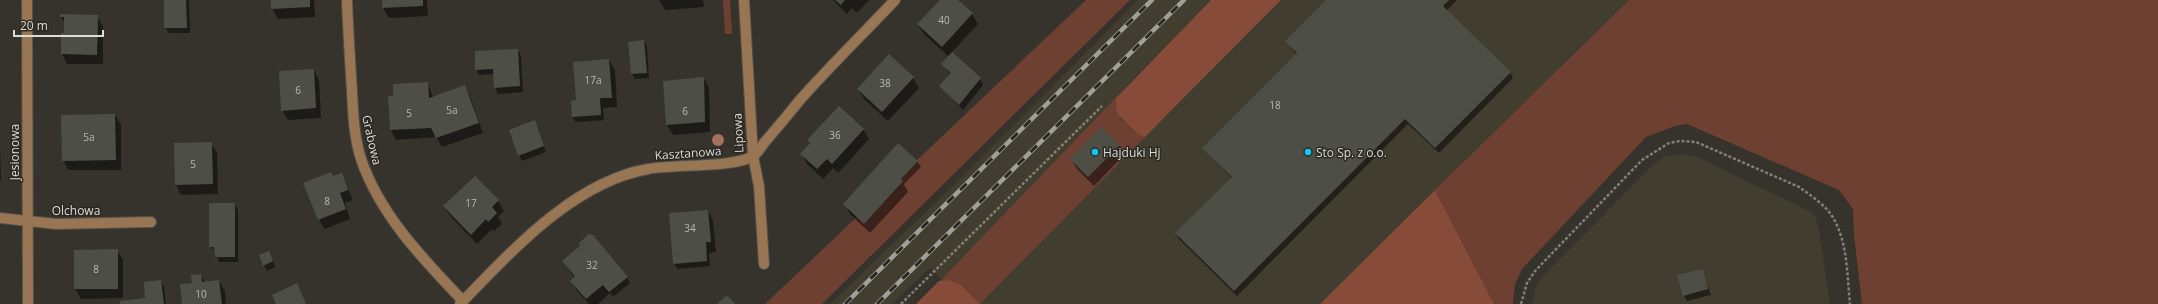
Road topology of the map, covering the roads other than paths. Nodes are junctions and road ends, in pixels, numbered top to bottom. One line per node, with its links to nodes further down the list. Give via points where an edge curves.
1 (27, 0): 7 (street, Jesionowa)
2 (347, 0): 10 (street, Grabowa, via 353,119 367,176 399,230)
3 (744, 0): 5 (street, Lipowa)
4 (895, 0): 5 (street, via 801,100)
5 (753, 156): 9 (street, Lipowa, via 759,186); 10 (street, Kasztanowa, via 727,163 671,165 647,169 594,188 550,219)
6 (0, 218): 7 (street, Olchowa)
7 (28, 221): 8 (street, Olchowa, via 56,224); 11 (street, Jesionowa)
8 (152, 222)
9 (764, 264)
10 (461, 302)
11 (28, 304)

